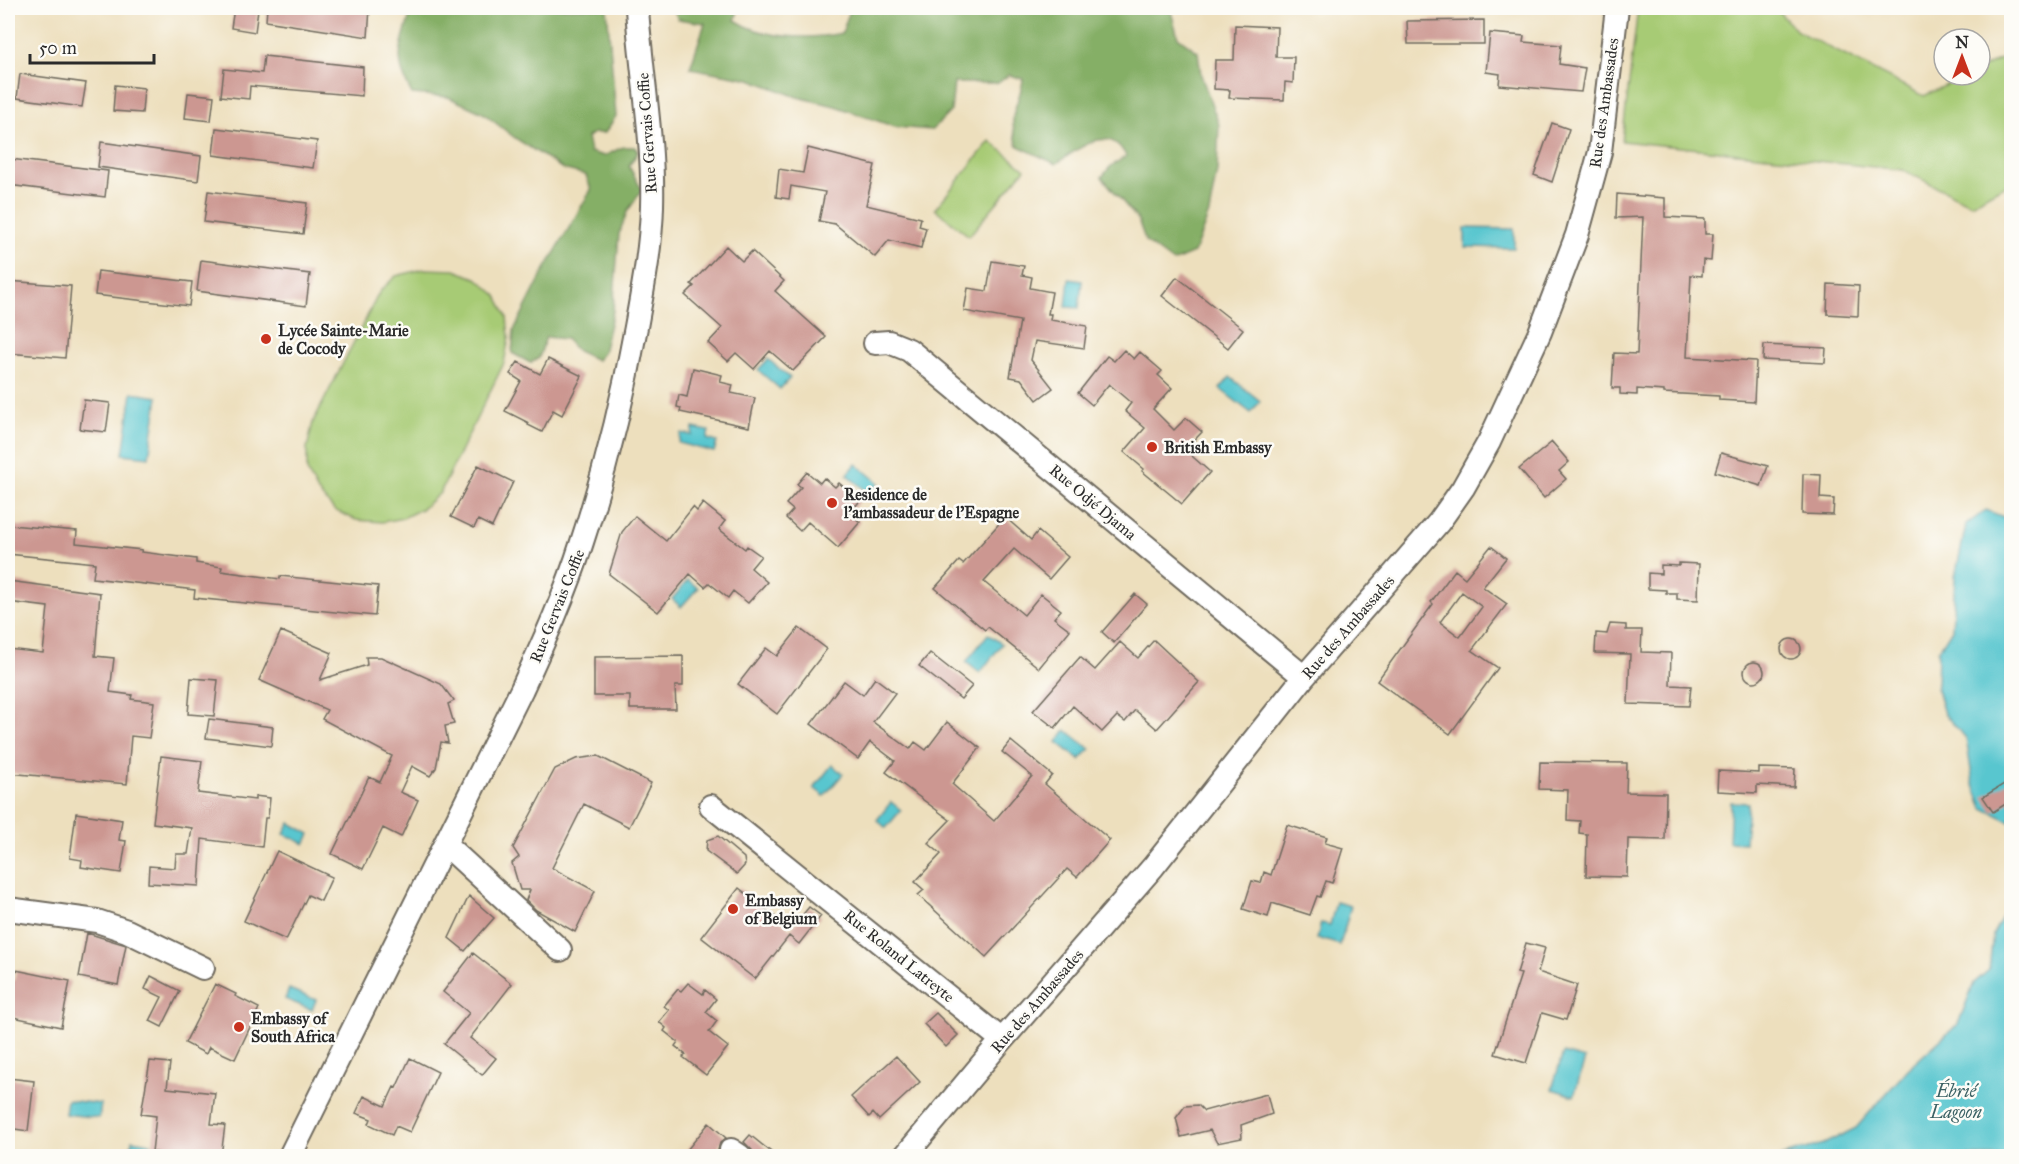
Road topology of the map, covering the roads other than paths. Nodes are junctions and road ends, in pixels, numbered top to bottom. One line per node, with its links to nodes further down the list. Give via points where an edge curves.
1 (637, 8): 6 (street, Rue Gervais Coffie, via 648,109 652,208 642,295 618,417 582,544 552,622)
2 (1617, 8): 4 (street, Rue des Ambassades, via 1599,152 1577,236 1540,332 1489,442 1439,522)
3 (875, 343): 4 (street, Rue Odjé Djama, via 889,342 909,350)
4 (1304, 677): 10 (street, Rue des Ambassades, via 1153,867)
5 (711, 806): 10 (street, Rue Roland Latreyte)
6 (445, 844): 8 (street); 11 (street, Rue Gervais Coffie)
7 (8, 909): 9 (street, via 97,921 127,931)
8 (560, 950)
9 (203, 968)
10 (1002, 1040): 12 (street, Rue des Ambassades)
11 (290, 1156)
12 (905, 1156)

